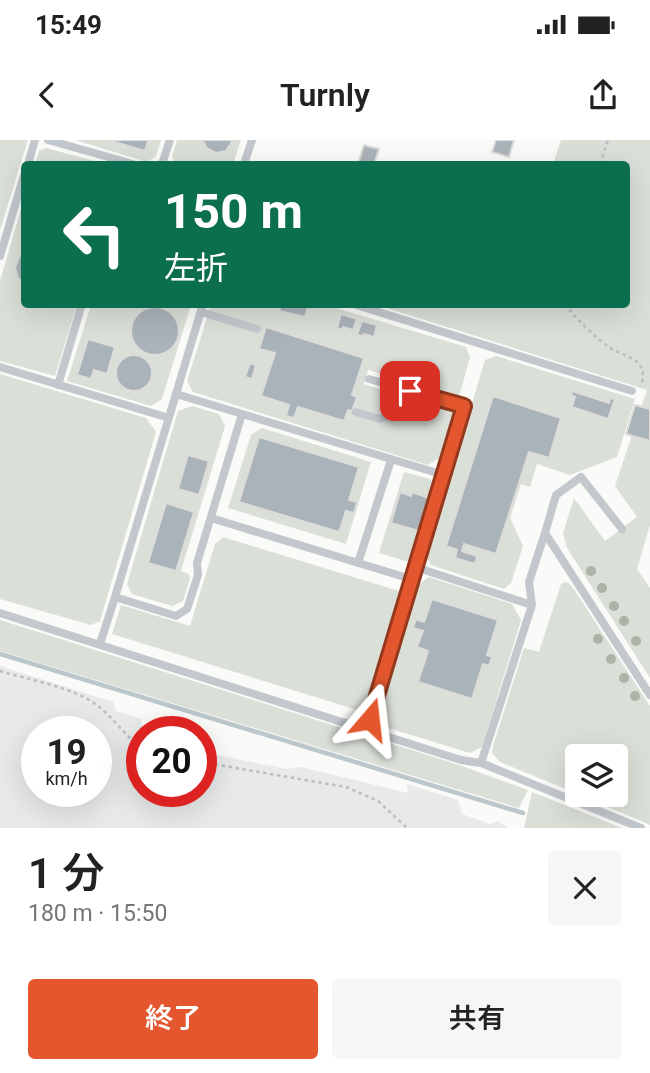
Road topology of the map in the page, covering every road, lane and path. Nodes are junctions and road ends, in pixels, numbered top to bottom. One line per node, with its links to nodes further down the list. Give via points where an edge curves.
1 (35, 140): 6 (lane)
2 (48, 140): 7 (lane)
3 (170, 140): 8 (lane)
4 (251, 140): 9 (lane)
5 (608, 140): 10 (path)
6 (29, 161)
7 (122, 161)
8 (163, 161)
9 (245, 161)
10 (601, 161)
11 (21, 185): 12 (lane)
12 (0, 256)
13 (81, 308): 20 (lane)
14 (202, 308): 17 (lane); 22 (lane)
15 (366, 308): 21 (lane)
16 (569, 308): 21 (path, via 610,348 633,356 643,368 642,386)
17 (257, 329)
18 (0, 367): 20 (lane)
19 (369, 379): 23 (lane)
20 (58, 385): 26 (lane)
21 (632, 391)
22 (176, 394): 25 (lane); 26 (lane)
23 (430, 397): 24 (lane, via 380,419); 28 (lane, via 464,406)
24 (356, 412)
25 (242, 414): 27 (lane); 29 (lane)
26 (169, 418): 35 (lane)
27 (391, 460): 28 (lane); 32 (lane)
28 (444, 475): 33 (lane)
29 (211, 518): 32 (lane); 35 (lane, via 187,609 176,616)
30 (622, 529): 31 (lane, via 581,477 556,495)
31 (545, 533): 36 (lane, via 530,582); 40 (lane)
32 (358, 563): 34 (lane)
33 (415, 567): 34 (lane); 36 (lane)
34 (411, 579): 41 (lane, via 370,719)
35 (115, 597): 38 (lane)
36 (531, 605): 43 (lane)
37 (0, 613): 38 (lane)
38 (100, 644): 41 (lane)
39 (0, 671): 42 (path, via 78,695 97,705)
40 (650, 695)
41 (376, 733): 43 (lane)
42 (126, 736)
43 (481, 763): 46 (lane)
44 (217, 765): 45 (path, via 346,787 378,801)
45 (407, 828)
46 (641, 828)

